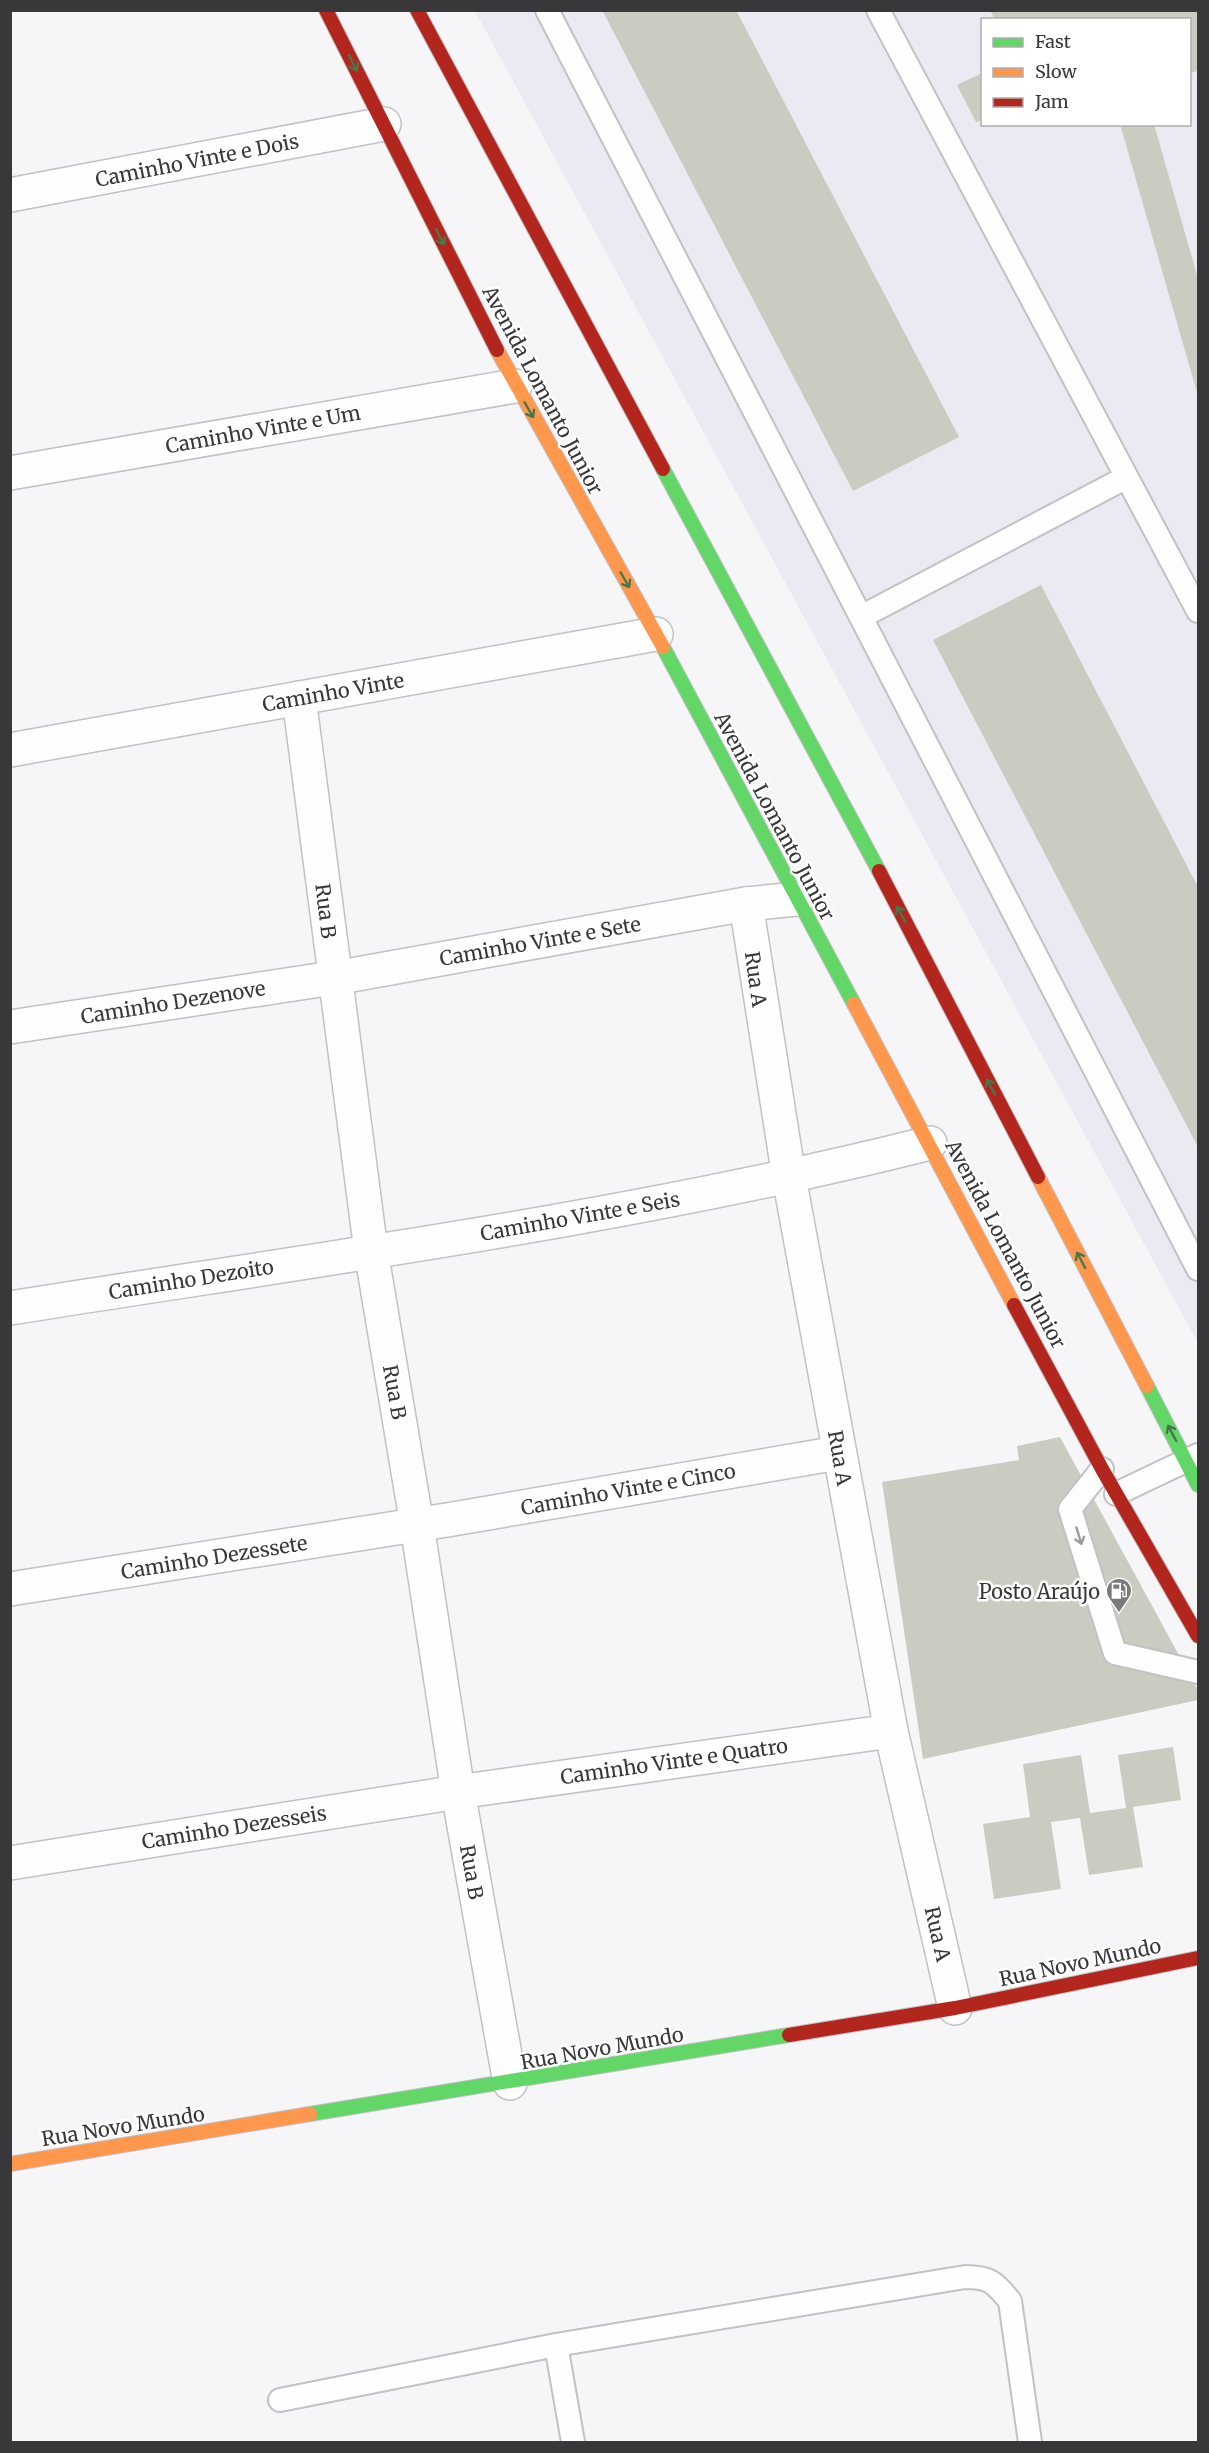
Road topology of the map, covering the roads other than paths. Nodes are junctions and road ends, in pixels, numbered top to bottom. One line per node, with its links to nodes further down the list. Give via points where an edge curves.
1 (326, 10): 5 (main road, Avenida Lomanto Junior, one-way to 5)
2 (417, 10): 25 (main road, one-way to 2)
3 (547, 10): 11 (lane)
4 (878, 10): 9 (lane)
5 (384, 124): 6 (street, Caminho Vinte e Dois); 7 (main road, Avenida Lomanto Junior, one-way to 7)
6 (10, 195)
7 (515, 386): 8 (street, Caminho Vinte e Um); 12 (main road, Avenida Lomanto Junior, one-way to 12)
8 (10, 473)
9 (1125, 478): 10 (lane); 11 (lane)
10 (1198, 611)
11 (861, 617): 22 (lane)
12 (656, 634): 13 (street, Caminho Vinte); 15 (main road, Avenida Lomanto Junior)
13 (299, 698): 14 (street, Caminho Vinte); 17 (street, Rua B)
14 (10, 750)
15 (797, 900): 16 (street, Caminho Vinte e Sete); 19 (main road, Avenida Lomanto Junior)
16 (746, 904): 17 (street, Caminho Vinte e Sete); 20 (street, Rua A)
17 (335, 976): 18 (street, Caminho Dezenove); 21 (street, Rua B)
18 (10, 1027)
19 (930, 1143): 20 (street, Caminho Vinte e Seis); 26 (main road, Avenida Lomanto Junior)
20 (789, 1177): 21 (street, Caminho Vinte e Seis, via 505,1231); 24 (street, Rua A)
21 (371, 1251): 23 (street, Caminho Dezoito); 29 (street, Rua B)
22 (1198, 1269)
23 (10, 1308)
24 (838, 1453): 29 (street, Caminho Vinte e Cinco); 33 (street, Rua A)
25 (1192, 1457): 27 (main road); 28 (lane)
26 (1102, 1469): 28 (main road, Avenida Lomanto Junior); 32 (lane, one-way to 32, via 1070,1509 1115,1653)
27 (1198, 1485)
28 (1116, 1494): 31 (main road, Avenida Lomanto Junior)
29 (417, 1525): 30 (street, Caminho Dezessete); 34 (street, Rua B)
30 (10, 1589)
31 (1198, 1636)
32 (1198, 1672)
33 (891, 1731): 34 (street, Caminho Vinte e Quatro); 37 (street, Rua A)
34 (458, 1792): 35 (street, Caminho Dezesseis); 38 (street, Rua B)
35 (10, 1863)
36 (1198, 1958): 37 (main road, Rua Novo Mundo)
37 (955, 2008): 38 (main road, Rua Novo Mundo)
38 (510, 2083): 39 (main road, Rua Novo Mundo)
39 (10, 2164)
40 (556, 2345): 41 (lane); 42 (lane); 43 (lane, via 984,2277 1010,2301)
41 (280, 2400)
42 (573, 2442)
43 (1030, 2442)

